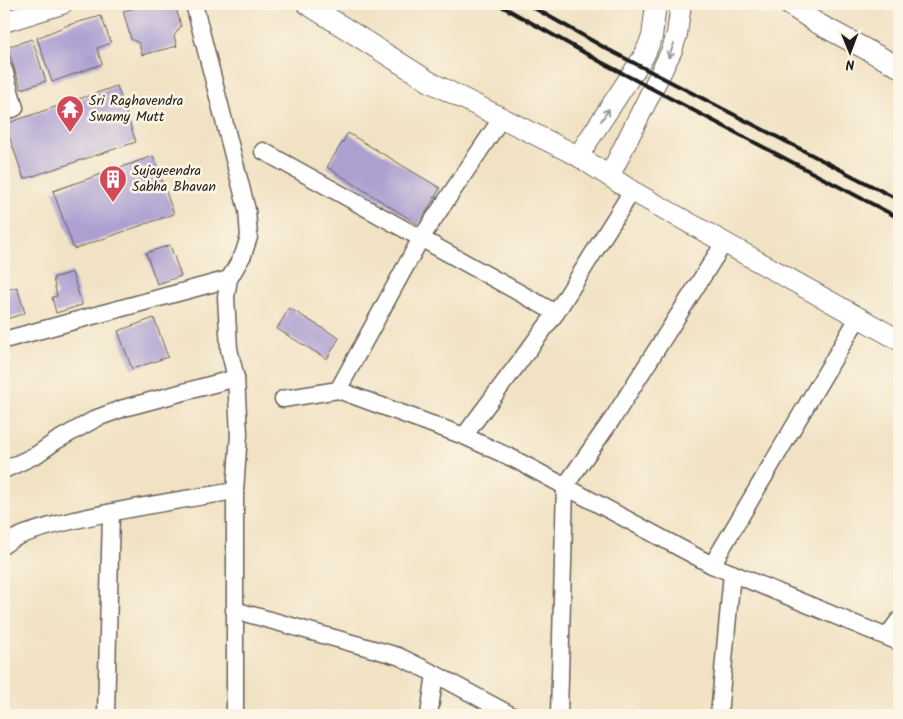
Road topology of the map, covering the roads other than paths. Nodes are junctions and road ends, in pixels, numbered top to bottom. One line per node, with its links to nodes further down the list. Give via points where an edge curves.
1 (62, 4): 7 (street)
2 (194, 4): 18 (street, via 247,210 248,237 243,255)
3 (307, 4): 11 (street, via 430,82)
4 (656, 4): 13 (street, one-way to 4, via 644,56 652,37)
5 (681, 4): 14 (street, one-way to 14, via 672,50)
6 (788, 4): 8 (street)
7 (4, 22)
8 (899, 67)
9 (4, 70): 10 (street, via 15,108)
10 (4, 112)
11 (501, 119): 13 (street); 16 (street)
12 (263, 151): 16 (street)
13 (578, 156): 14 (street)
14 (610, 176): 15 (street)
15 (632, 190): 17 (street); 19 (street)
16 (421, 238): 19 (street); 24 (street)
17 (724, 243): 20 (street); 28 (street, via 613,418)
18 (229, 279): 21 (street); 23 (street, via 226,297 229,349)
19 (556, 313): 26 (street)
20 (858, 318): 22 (street); 32 (street)
21 (4, 340)
22 (899, 340)
23 (236, 378): 27 (street, via 97,418 36,456); 29 (street, via 239,434)
24 (338, 390): 25 (street); 26 (street)
25 (283, 399)
26 (464, 436): 28 (street)
27 (4, 470)
28 (565, 486): 32 (street); 42 (street)
29 (235, 491): 30 (street); 34 (street)
30 (111, 513): 31 (street, via 22,534); 38 (street)
31 (4, 545)
32 (712, 565): 33 (street)
33 (732, 573): 36 (street); 43 (street)
34 (234, 610): 37 (street, via 364,645 398,656); 39 (street)
35 (899, 620): 36 (street)
36 (893, 639)
37 (434, 674): 40 (street); 41 (street)
38 (106, 715)
39 (235, 715)
40 (428, 715)
41 (510, 715)
42 (559, 715)
43 (719, 715)

